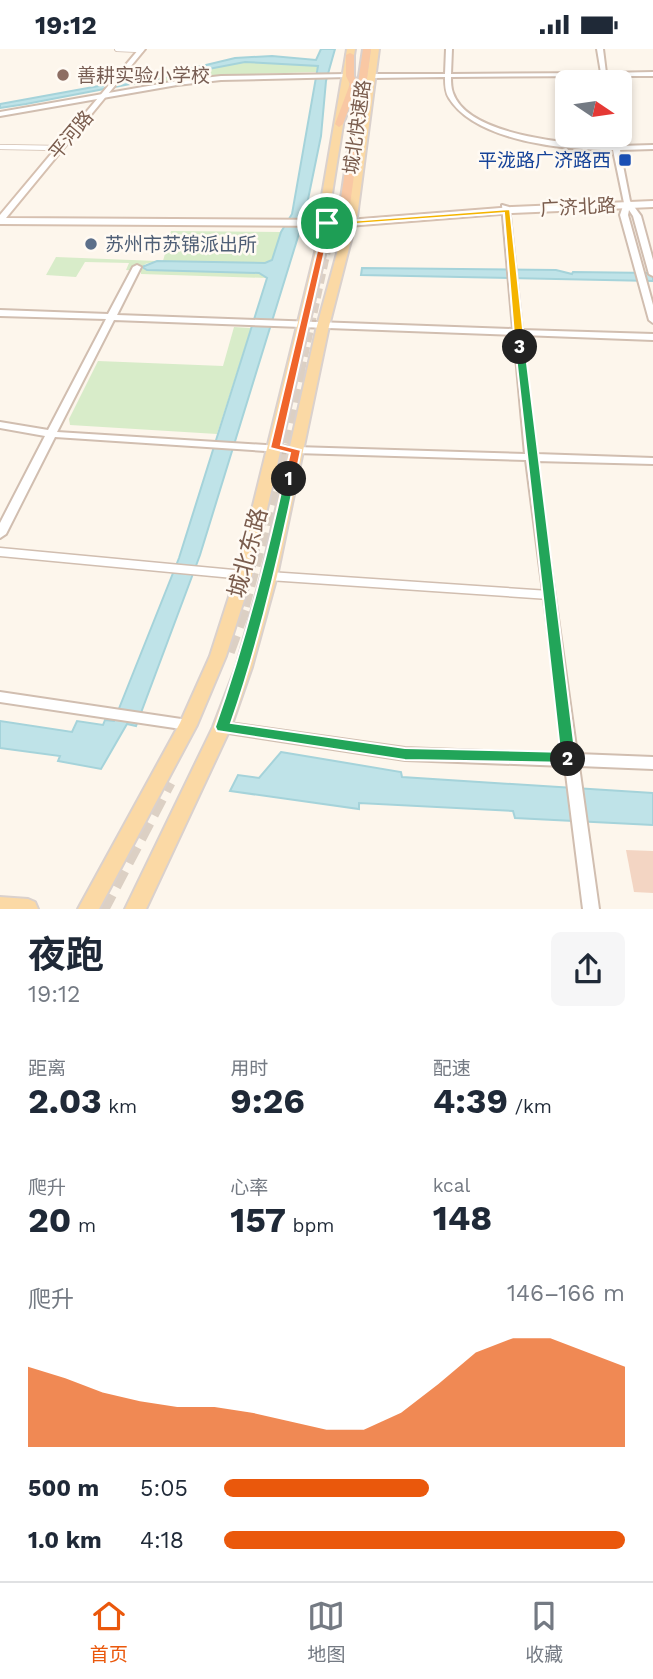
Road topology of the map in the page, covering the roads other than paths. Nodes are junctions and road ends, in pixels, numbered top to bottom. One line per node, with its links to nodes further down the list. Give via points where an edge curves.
1 (117, 49): 4 (street)
2 (449, 49): 8 (street)
3 (600, 49): 7 (street)
4 (142, 50): 15 (main road, 平河路)
5 (372, 50): 13 (main road, 城北东路); 14 (highway, 城北快速路)
6 (353, 51): 12 (main road, 城北东路); 14 (highway, 城北快速路)
7 (603, 70)
8 (449, 74): 9 (street); 13 (street); 23 (street, via 451,97 484,123 565,146)
9 (555, 74)
10 (632, 74): 11 (street)
11 (653, 74)
12 (347, 76): 15 (street, via 221,78); 17 (main road, 城北东路)
13 (371, 76): 18 (main road, 城北东路)
14 (358, 84): 17 (highway); 18 (highway); 26 (highway, 城北快速路)
15 (107, 92): 16 (street); 22 (main road, 平河路)
16 (0, 114)
17 (339, 124): 30 (main road, 城北东路)
18 (364, 125): 29 (main road, 城北东路)
19 (0, 147): 22 (street)
20 (616, 147): 23 (street)
21 (653, 147): 23 (street)
22 (61, 148): 28 (main road, 平河路)
23 (617, 150): 24 (street)
24 (626, 202): 25 (main road, 广济北路); 27 (main road, 广济北路); 32 (street, via 637,216); 35 (street, via 624,215)
25 (653, 203)
26 (341, 204)
27 (506, 209): 29 (main road, 广济北路); 38 (street)
28 (0, 219): 30 (main road, 广济北路)
29 (350, 220): 30 (main road, 广济北路); 37 (main road, 城北东路)
30 (325, 221): 36 (main road, 城北东路)
31 (137, 267): 34 (street)
32 (653, 274)
33 (0, 313): 34 (street)
34 (112, 317): 36 (street); 41 (street)
35 (653, 320)
36 (305, 326): 37 (street); 42 (main road, 城北东路)
37 (323, 326): 38 (street); 43 (main road, 城北东路)
38 (519, 331): 39 (street); 44 (street)
39 (653, 337)
40 (0, 425): 41 (street)
41 (51, 434): 42 (street); 46 (street)
42 (275, 448): 43 (street); 48 (main road, 城北东路)
43 (296, 450): 44 (street); 49 (main road, 城北东路)
44 (532, 456): 45 (street); 50 (street)
45 (653, 461)
46 (0, 534)
47 (0, 552): 48 (street)
48 (244, 575): 52 (main road, 城北东路, via 218,656)
49 (269, 576): 50 (street); 53 (main road, 城北东路)
50 (549, 595): 54 (street)
51 (0, 697): 52 (street)
52 (188, 725): 58 (main road, 城北东路)
53 (222, 727): 54 (street, via 405,754); 59 (main road, 城北东路)
54 (571, 759): 55 (street); 60 (street)
55 (653, 763)
56 (0, 907): 57 (main road)
57 (28, 909)
58 (88, 909)
59 (135, 909)
60 (590, 909)

